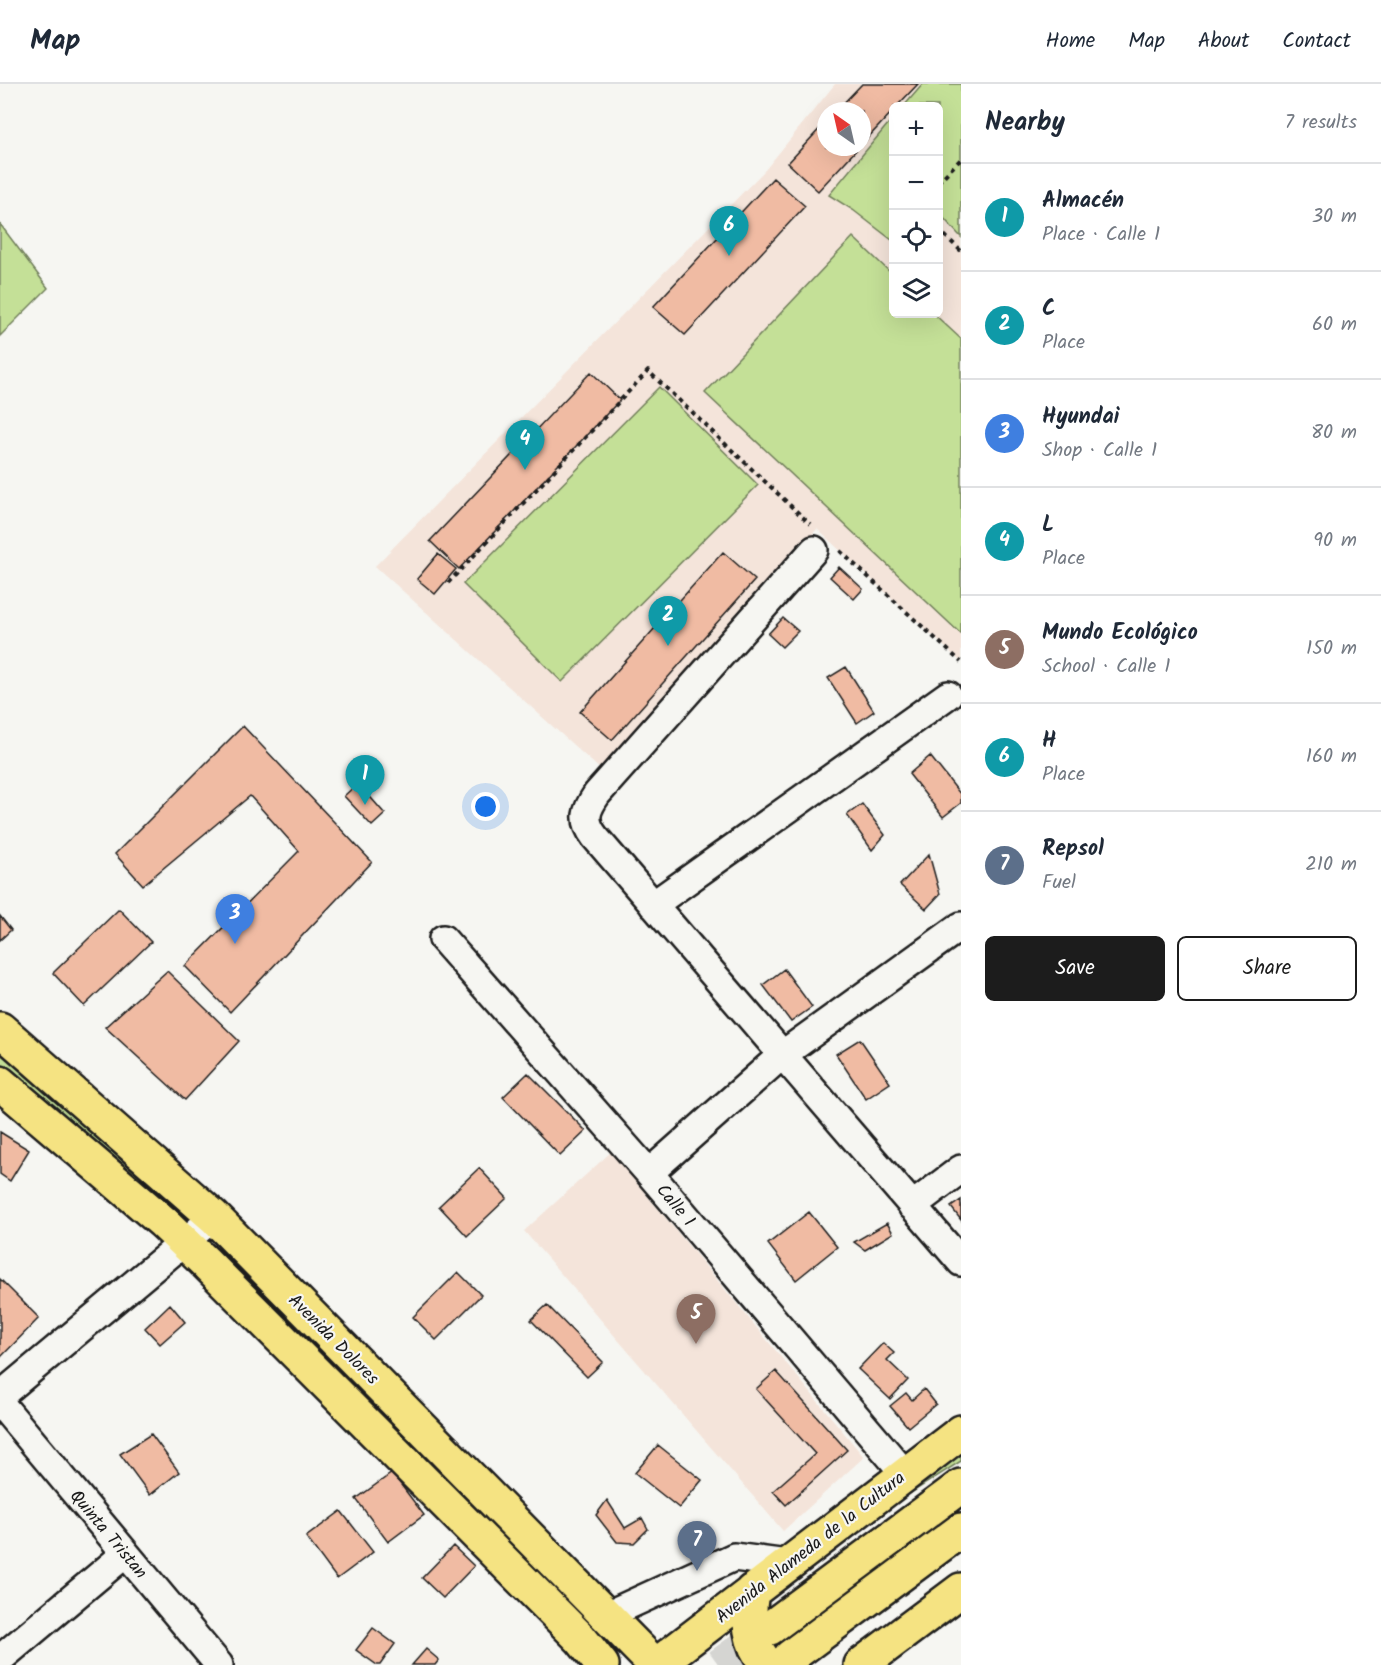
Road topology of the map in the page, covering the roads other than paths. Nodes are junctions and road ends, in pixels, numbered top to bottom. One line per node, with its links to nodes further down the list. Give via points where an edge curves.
1 (821, 542): 3 (street, via 590,805 586,818 589,829)
2 (948, 695): 3 (street)
3 (653, 905): 7 (street)
4 (961, 926): 7 (street)
5 (443, 939): 10 (street, Calle 1)
6 (0, 1029): 12 (main road, Avenida Dolores)
7 (782, 1055): 10 (street); 11 (street)
8 (0, 1083): 13 (main road, Avenida Dolores)
9 (961, 1169): 11 (street)
10 (649, 1173): 18 (street, Calle 1)
11 (912, 1206): 14 (street)
12 (214, 1217): 13 (street); 25 (main road, Avenida Dolores)
13 (183, 1242): 15 (street); 31 (main road, Avenida Dolores, via 581,1639)
14 (961, 1262)
15 (0, 1396)
16 (0, 1402): 21 (street, Quinta Tristan)
17 (961, 1432): 18 (main road, Avenida Alameda de la Cultura)
18 (905, 1474): 22 (main road, Avenida Alameda de la Cultura)
19 (961, 1486): 26 (main road)
20 (961, 1530): 28 (main road)
21 (125, 1554): 27 (street); 30 (street, Quinta Tristan)
22 (788, 1564): 24 (main road, Avenida Alameda de la Cultura); 25 (street, via 734,1557)
23 (961, 1590): 32 (main road)
24 (752, 1591): 28 (main road, via 749,1615 753,1640); 29 (main road, Avenida Alameda de la Cultura)
25 (607, 1615): 29 (main road, Avenida Dolores)
26 (770, 1628)
27 (0, 1659)
28 (779, 1661)
29 (663, 1664)
30 (219, 1665)
31 (602, 1665)
32 (861, 1665)

